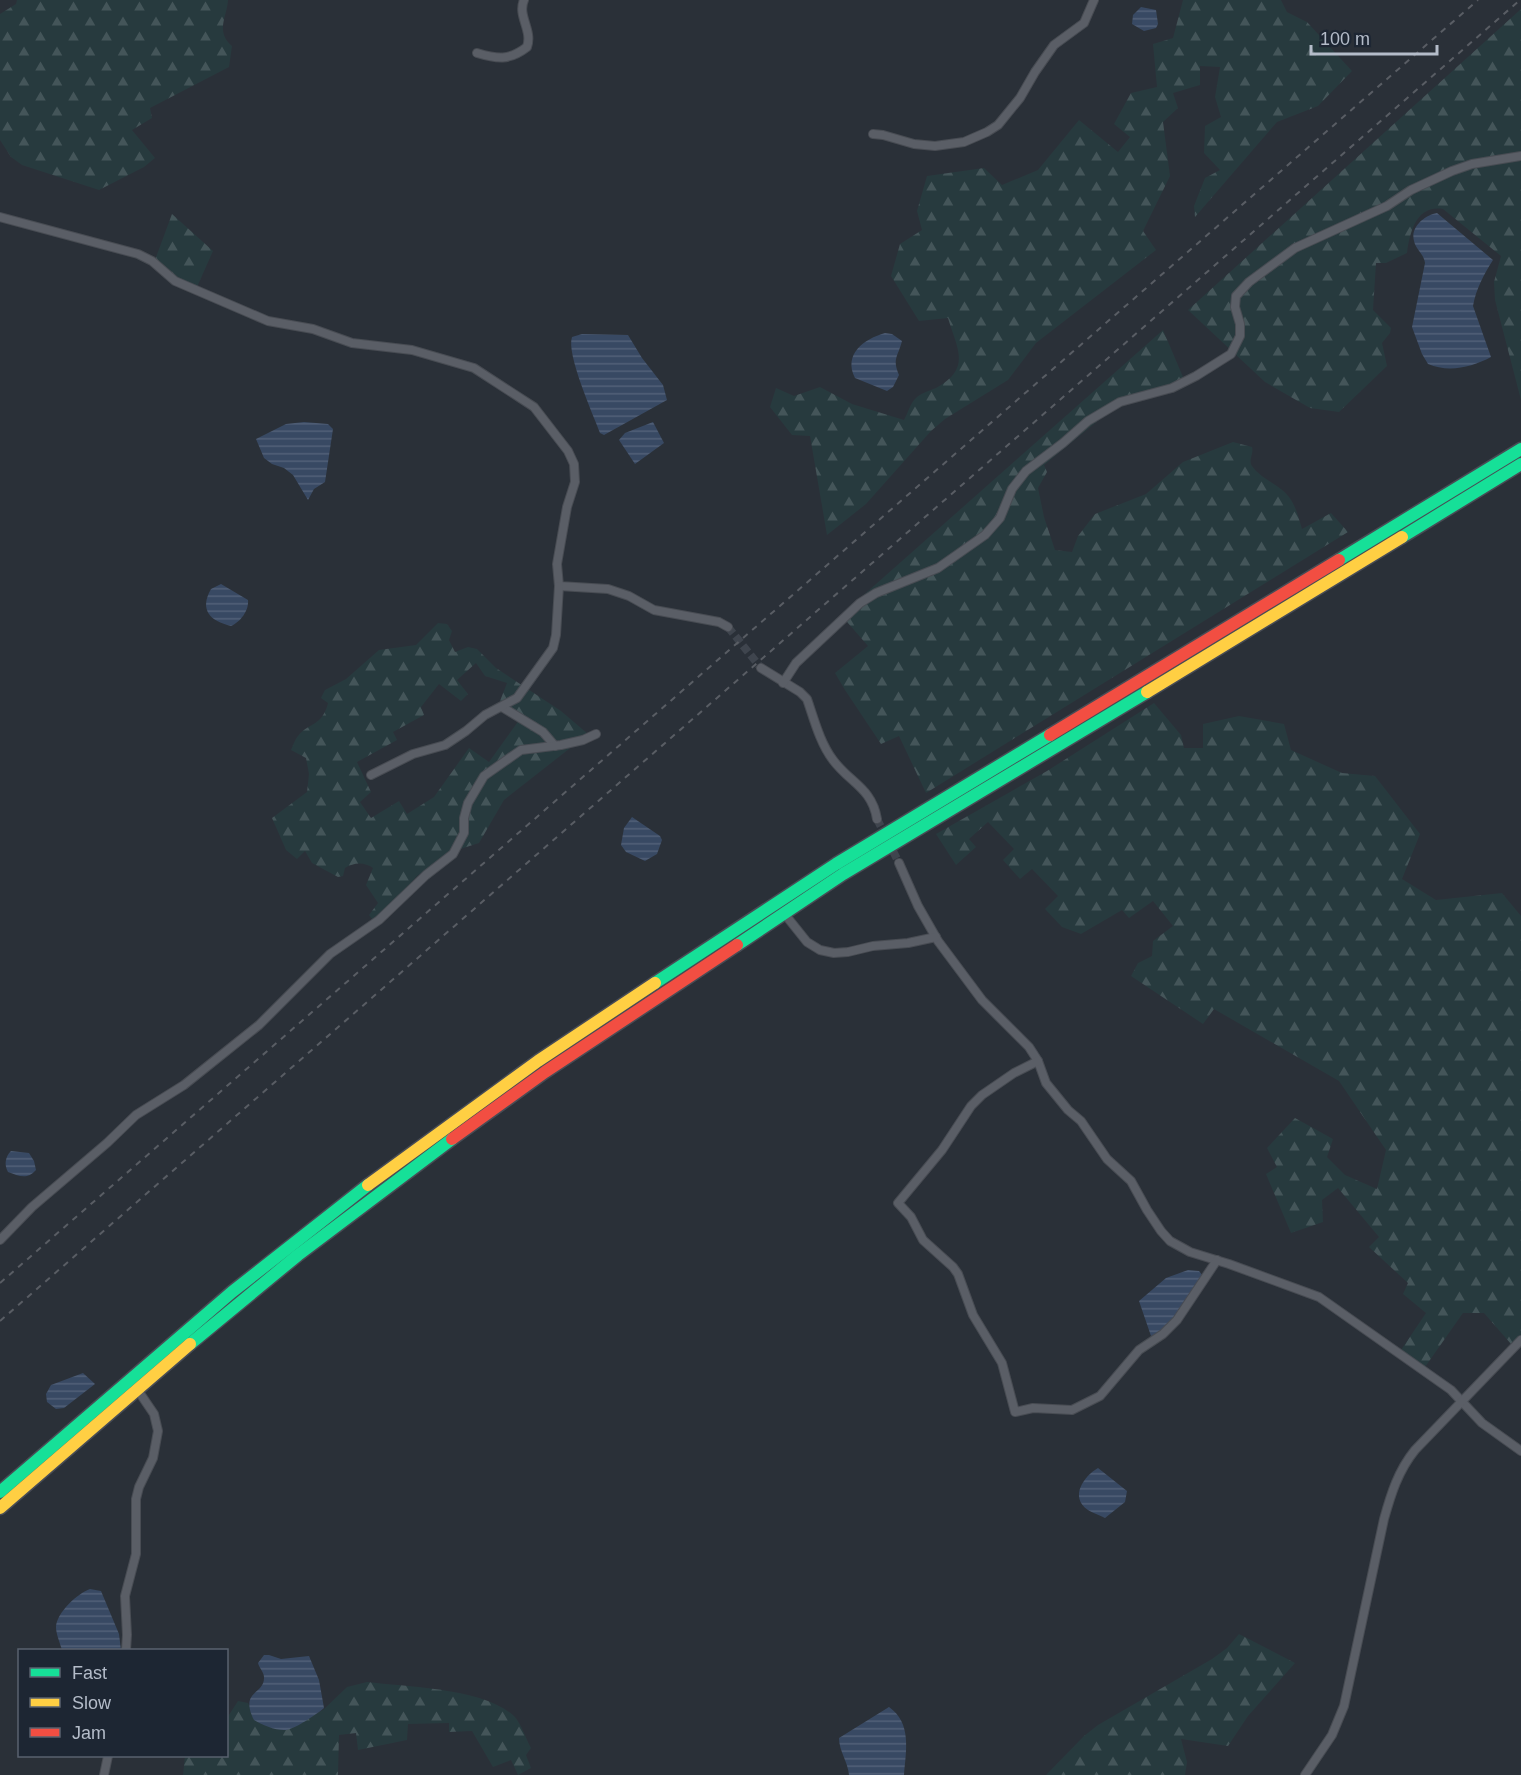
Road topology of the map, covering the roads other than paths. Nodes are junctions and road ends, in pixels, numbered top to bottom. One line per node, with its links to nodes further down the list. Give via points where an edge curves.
1 (524, 0): 3 (street, via 521,7 529,33 527,47 500,59)
2 (1094, 0): 4 (street, via 1084,23 1054,45 1020,98 998,125 987,132 964,142 935,146)
3 (477, 53)
4 (873, 134)
5 (1521, 156): 12 (street, via 1452,171 1283,256 1236,296 1240,336 1230,354 1172,388 1120,402 1088,422 1026,471 991,530 938,568 860,603 796,663)
6 (0, 217): 9 (street, via 138,254 175,281 267,321 313,329 352,343 412,350 474,368 530,403 574,464 575,482 557,564)
7 (1521, 449): 28 (main road, via 827,869 538,1061 409,1154 232,1292)
8 (1521, 464): 19 (main road)
9 (559, 586): 10 (street, via 608,589 654,610); 13 (street, via 553,648 517,698)
10 (728, 627)
11 (761, 668): 12 (street)
12 (783, 682): 17 (street, via 807,699 831,758 868,794)
13 (502, 707): 15 (street, via 543,732); 16 (street, via 445,745 413,754)
14 (596, 734): 15 (street)
15 (555, 746): 22 (street, via 521,750 484,776 468,803 464,833 453,854 379,920 330,954 259,1025 184,1085 136,1115 39,1200)
16 (371, 775)
17 (877, 819)
18 (899, 863): 20 (street)
19 (783, 912): 20 (street, via 807,942 834,953); 25 (main road, via 416,1164 248,1295)
20 (936, 937): 21 (street, via 982,1000)
21 (1038, 1061): 23 (street, via 1046,1083 1081,1121 1107,1160 1131,1181 1161,1231 1176,1245); 23 (street, via 1014,1073 971,1106 942,1150 898,1203 923,1240 958,1274 973,1315 1002,1363 1015,1412 1033,1408 1072,1410 1100,1396 1139,1350 1178,1320)
22 (0, 1240)
23 (1217, 1260): 26 (street, via 1319,1297)
24 (1521, 1340): 26 (street)
25 (137, 1389): 29 (main road); 30 (street, via 154,1414 158,1431 153,1458 136,1499 136,1554 125,1596)
26 (1464, 1401): 27 (street, via 1482,1423); 33 (street, via 1415,1450 1395,1482 1344,1706 1332,1735)
27 (1521, 1451)
28 (0, 1492)
29 (0, 1508)
30 (126, 1649)
31 (108, 1757): 32 (street)
32 (104, 1775)
33 (1305, 1775)

